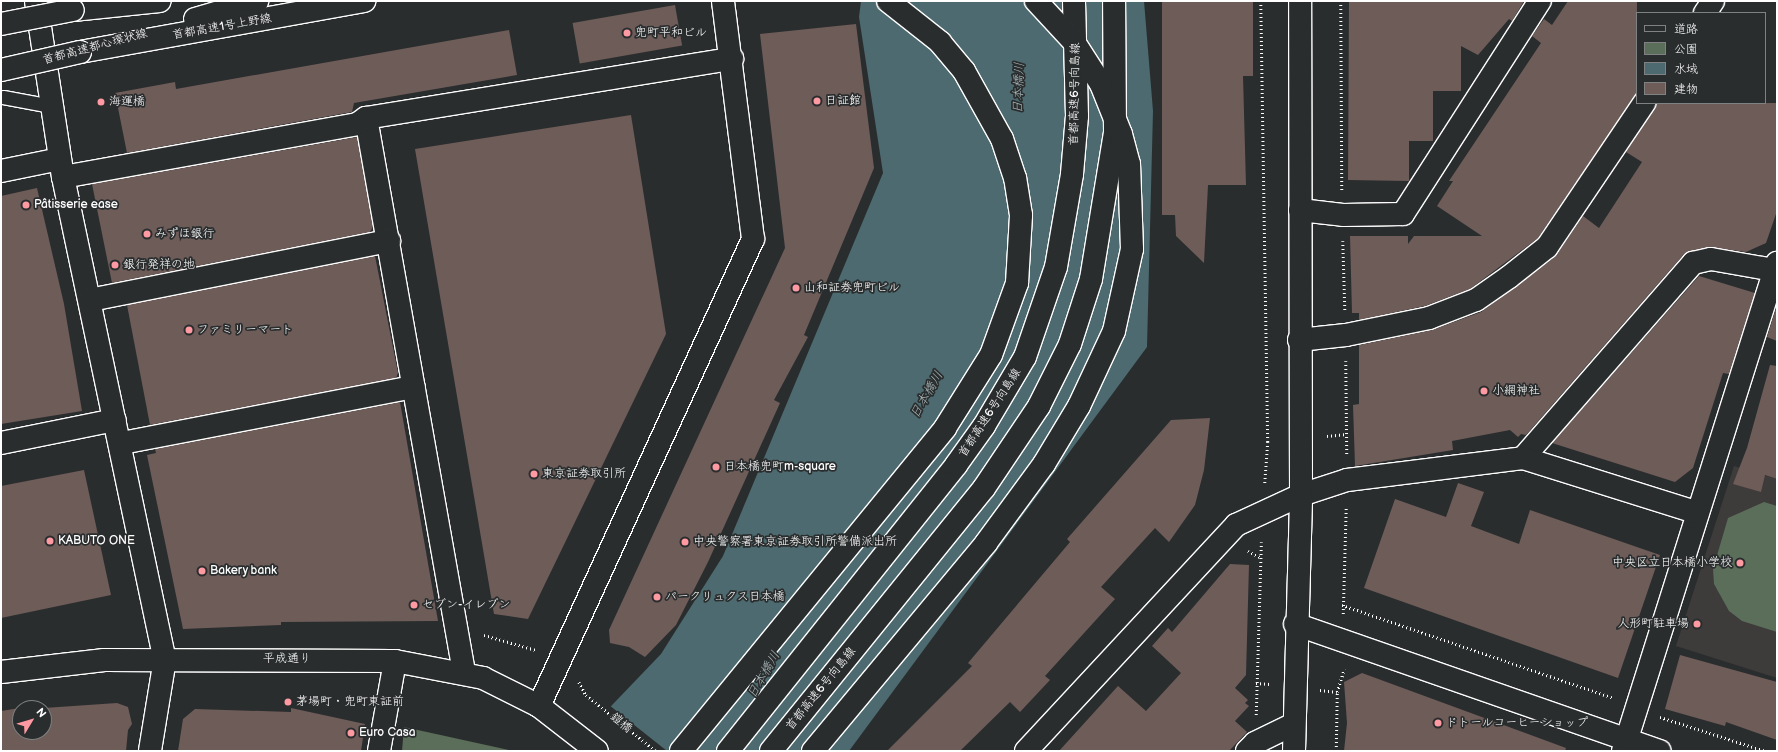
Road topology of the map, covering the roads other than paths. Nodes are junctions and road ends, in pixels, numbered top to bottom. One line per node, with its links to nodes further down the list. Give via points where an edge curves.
1 (36, 1): 22 (main road)
2 (122, 1): 14 (main road)
3 (160, 1): 14 (main road)
4 (257, 1): 17 (main road, 首都高速都心環状線)
5 (364, 1): 17 (main road, 首都高速1号上野線)
6 (723, 1): 18 (main road)
7 (888, 1): 50 (main road, via 940,42 964,71 1002,140 1015,178 1021,215 1017,283 991,355 945,428)
8 (1036, 1): 53 (main road, via 1074,42 1101,84 1127,157 1132,249 1114,331 1079,406 1044,464 986,543)
9 (1074, 1): 51 (main road, 首都高速6号向島線, via 1077,116 1072,174 1056,267 1025,357 984,426 956,465)
10 (1114, 1): 52 (main road, 首都高速6号向島線, via 1115,126 1109,178 1091,279 1067,350 1039,406 984,488)
11 (1300, 1): 26 (main road)
12 (1540, 1): 26 (main road, via 1403,214 1343,215)
13 (1713, 1): 15 (main road)
14 (73, 10): 16 (main road, bridge)
15 (1706, 12)
16 (1, 24)
17 (80, 52): 19 (main road, 首都高速都心環状線, bridge)
18 (732, 59): 23 (main road); 43 (main road, via 754,239)
19 (1, 70)
20 (3, 97): 22 (lane)
21 (1643, 104): 30 (main road, via 1547,247 1476,300 1429,318 1346,335)
22 (51, 106): 24 (main road)
23 (366, 118): 24 (main road, via 357,124); 27 (main road)
24 (62, 168): 25 (main road); 29 (main road)
25 (1, 171)
26 (1300, 210): 30 (main road)
27 (389, 241): 29 (main road); 31 (main road)
28 (1776, 268): 35 (main road, via 1711,258 1694,263); 37 (main road)
29 (90, 300): 32 (main road)
30 (1299, 340): 36 (main road)
31 (414, 387): 34 (main road); 42 (main road)
32 (115, 420): 33 (main road); 34 (main road)
33 (1, 443)
34 (122, 443): 39 (main road)
35 (1523, 458): 36 (main road, via 1347,480); 37 (main road)
36 (1301, 495): 38 (main road); 54 (main road, via 1236,525)
37 (1698, 512): 45 (main road)
38 (1295, 624): 44 (main road); 45 (main road)
39 (165, 659): 40 (main road, 平成通り); 41 (main road, 平成通り, via 104,660); 47 (main road)
40 (395, 661): 42 (main road, 平成通り); 48 (main road)
41 (1, 672)
42 (464, 672): 43 (main road, 平成通り)
43 (540, 706): 49 (main road, 平成通り)
44 (1294, 724): 55 (main road, via 1255,743); 56 (main road)
45 (1625, 746): 46 (main road)
46 (1653, 749)
47 (150, 751)
48 (379, 751)
49 (597, 751)
50 (681, 751)
51 (728, 751)
52 (772, 751)
53 (814, 751)
54 (1026, 751)
55 (1247, 751)
56 (1294, 751)

